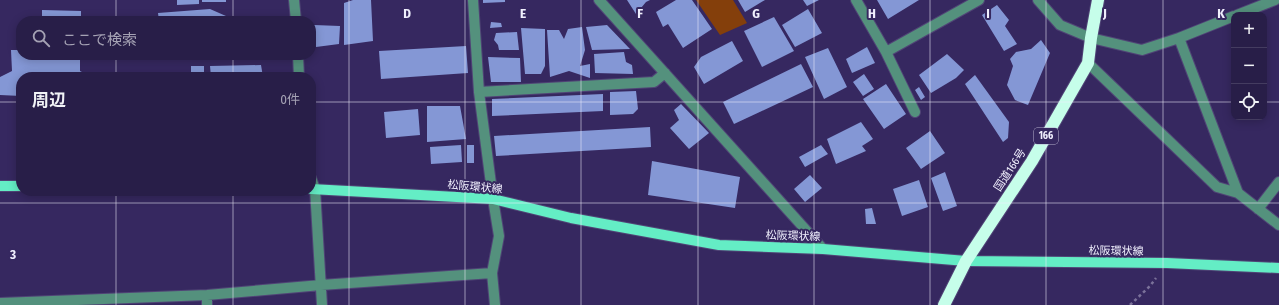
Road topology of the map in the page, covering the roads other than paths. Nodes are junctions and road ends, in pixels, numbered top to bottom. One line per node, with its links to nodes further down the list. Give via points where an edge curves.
1 (294, 0): 10 (street)
2 (473, 0): 19 (street)
3 (599, 0): 18 (street)
4 (856, 0): 14 (street)
5 (979, 0): 14 (street)
6 (1038, 0): 12 (street, via 1060,25)
7 (1098, 0): 12 (highway, 国道166号 / 166)
8 (1275, 0): 9 (street)
9 (1245, 12)
10 (296, 16)
11 (1231, 17): 13 (street)
12 (1091, 38): 13 (street, via 1142,50); 16 (highway, 国道166号 / 166)
13 (1179, 38): 25 (street)
14 (886, 52): 20 (street)
15 (298, 60): 17 (street)
16 (1088, 64): 25 (street, via 1217,186); 31 (highway, 国道166号 / 166, via 1032,161)
17 (299, 72)
18 (665, 73): 19 (street, via 654,82); 30 (street)
19 (479, 92): 27 (street)
20 (915, 112)
21 (1279, 182): 28 (street)
22 (0, 186): 23 (main road)
23 (16, 186)
24 (316, 190): 27 (main road, 松阪環状線)
25 (1238, 193): 28 (street)
26 (313, 196): 34 (street)
27 (493, 199): 30 (main road, 松阪環状線, via 572,218 719,245); 33 (street, via 499,236)
28 (1258, 208): 29 (street)
29 (1279, 225)
30 (823, 249): 31 (main road, 松阪環状線)
31 (966, 261): 32 (main road, 松阪環状線, via 1167,263); 39 (highway, 国道166号 / 166)
32 (1279, 268)
33 (492, 273): 34 (street); 38 (street)
34 (320, 284): 35 (street); 37 (street)
35 (207, 300): 36 (street)
36 (0, 303)
37 (322, 305)
38 (495, 305)
39 (944, 305)

